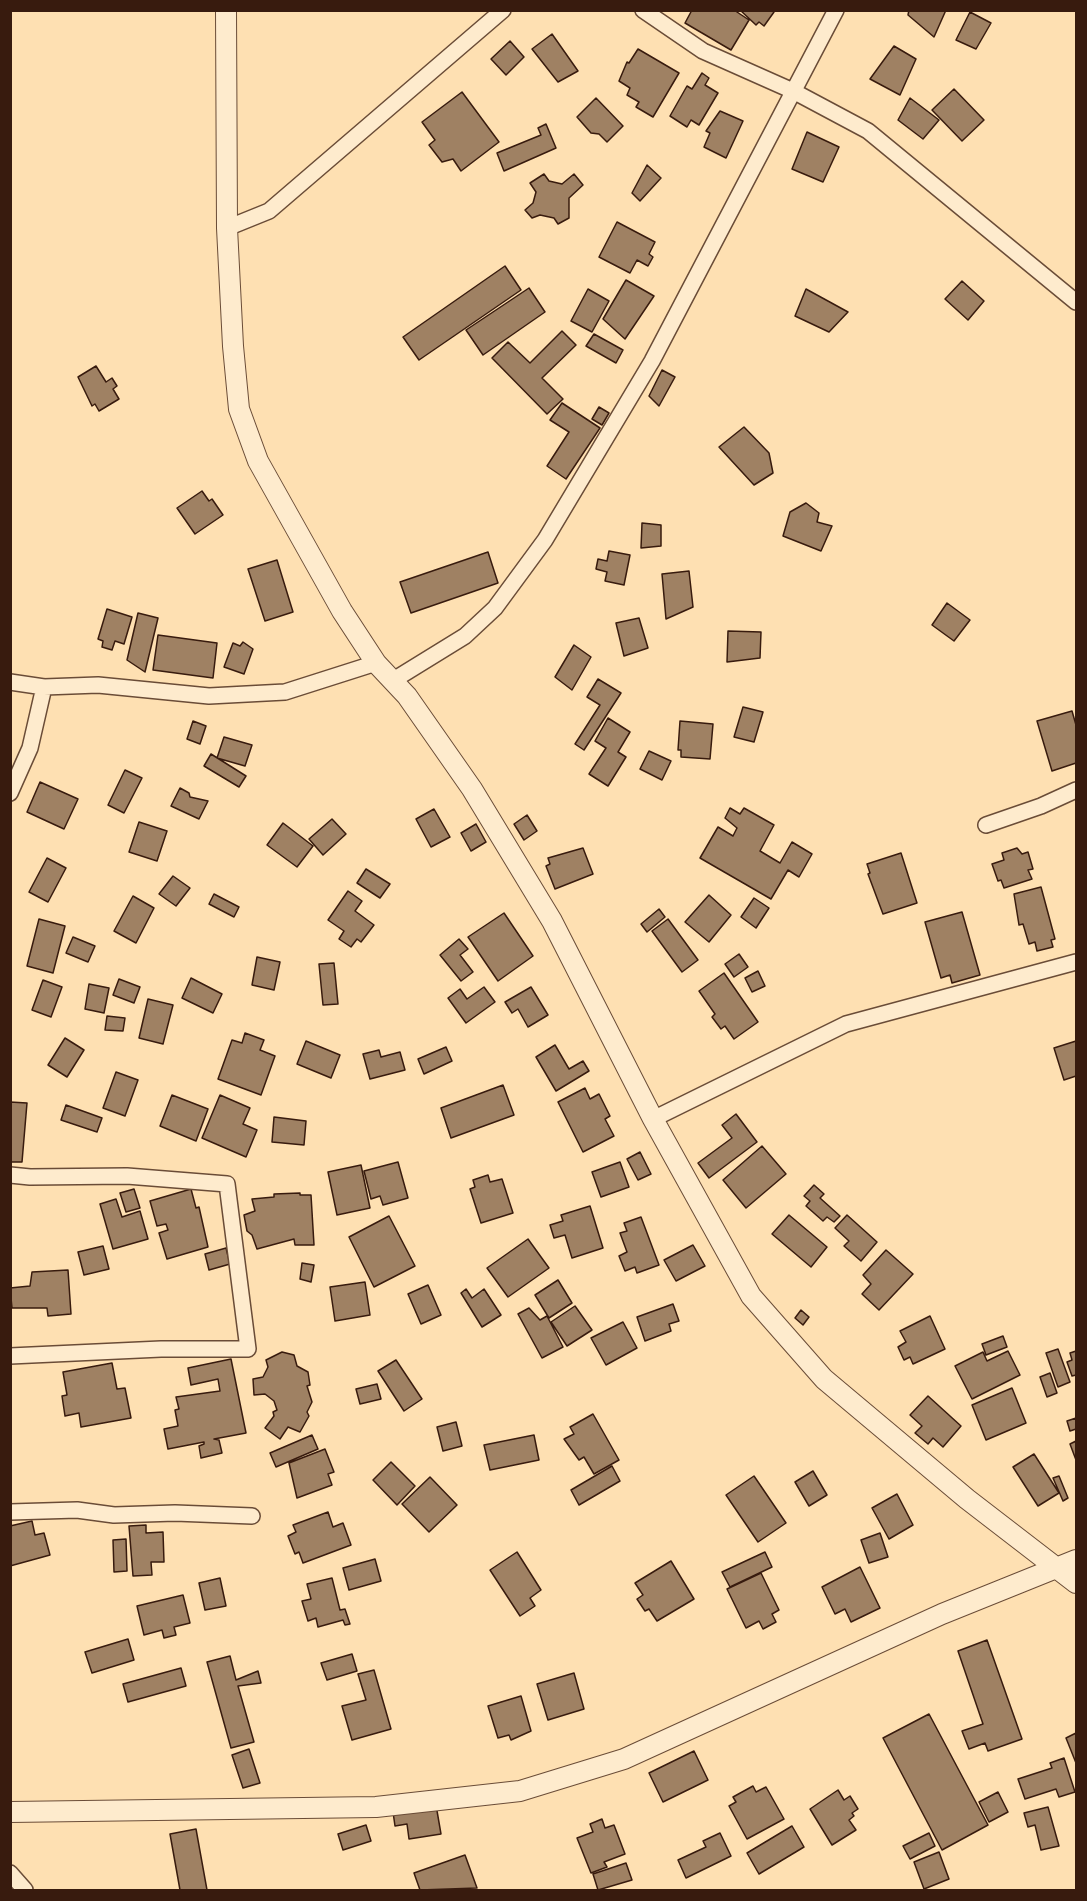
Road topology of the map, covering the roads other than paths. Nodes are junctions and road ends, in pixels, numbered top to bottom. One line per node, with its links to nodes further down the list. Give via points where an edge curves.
1 (226, 10): 6 (street)
2 (503, 10): 6 (street, via 268,211)
3 (643, 10): 5 (street, via 703,51)
4 (836, 10): 5 (street)
5 (793, 91): 7 (street, via 868,131); 9 (street, via 652,361 545,540 495,608 465,636)
6 (226, 228): 8 (street, via 239,409 258,461 342,611)
7 (1077, 302)
8 (376, 663): 9 (street); 11 (street, via 285,692 209,696 98,685)
9 (392, 681): 16 (street, via 472,789 552,921)
10 (10, 682): 11 (street)
11 (44, 687): 13 (street, via 30,748)
12 (1077, 790): 14 (street)
13 (10, 793)
14 (986, 825)
15 (1077, 962): 16 (street, via 846,1024)
16 (653, 1119): 22 (street, via 751,1296 824,1379 967,1499)
17 (10, 1175): 18 (street, via 127,1176 227,1184 248,1349)
18 (10, 1356)
19 (10, 1512): 20 (street, via 77,1510 114,1515)
20 (252, 1516)
21 (1077, 1560): 22 (street)
22 (1058, 1569): 23 (street); 24 (street, via 942,1614 624,1759 520,1791 376,1808)
23 (1077, 1583)
24 (10, 1812)
25 (10, 1873): 26 (street)
26 (25, 1890)

